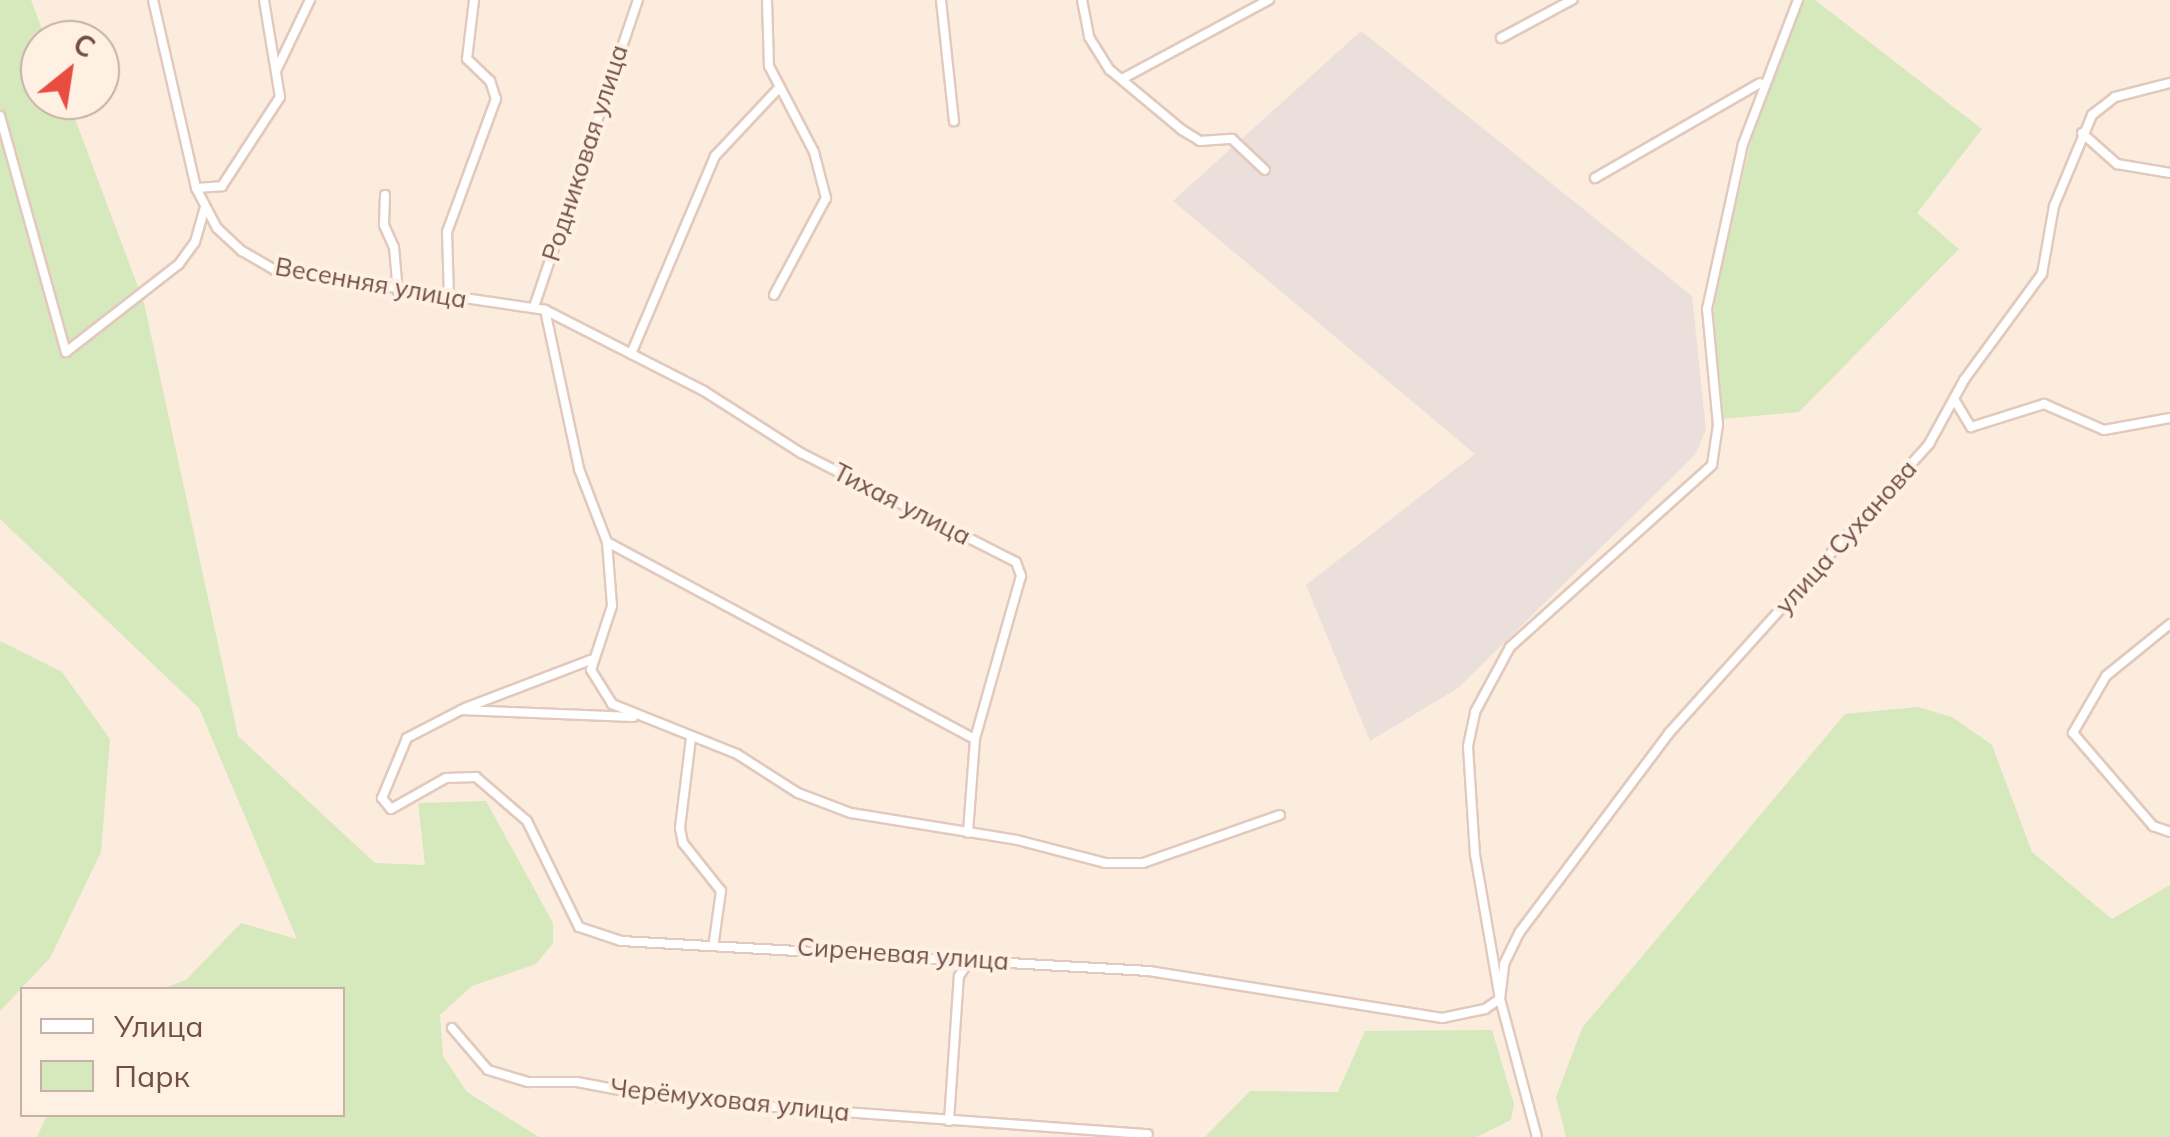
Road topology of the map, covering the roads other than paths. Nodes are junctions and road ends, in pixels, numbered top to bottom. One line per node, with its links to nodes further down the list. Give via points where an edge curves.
1 (153, 0): 24 (street, Весенняя улица)
2 (264, 0): 13 (street)
3 (310, 0): 13 (street)
4 (474, 0): 29 (street, via 467,59 495,89 496,99 447,232)
5 (638, 0): 30 (street, Родниковая улица)
6 (767, 0): 17 (street, via 769,66)
7 (940, 0): 19 (street)
8 (1082, 0): 14 (street, via 1089,37)
9 (1269, 0): 14 (street)
10 (1572, 0): 12 (street)
11 (1798, 0): 15 (street)
12 (1501, 38)
13 (276, 71): 24 (street, via 274,110 231,176 214,192)
14 (1122, 80): 21 (street, via 1182,130 1200,141 1232,139)
15 (1761, 82): 23 (street); 46 (street, via 1707,309 1718,425 1712,465 1510,648 1475,712 1468,746 1475,855)
16 (2170, 83): 20 (street, улица Суханова, via 2107,101)
17 (777, 90): 28 (street, via 814,152 826,198); 31 (street, via 714,156)
18 (0, 116): 26 (street, via 66,352 179,264 195,242)
19 (954, 120)
20 (2082, 133): 22 (street, via 2117,164); 32 (street, улица Суханова, via 2049,222 2042,274)
21 (1266, 170)
22 (2170, 173)
23 (1595, 178)
24 (196, 188): 26 (street, Весенняя улица)
25 (385, 195): 27 (street)
26 (205, 206): 27 (street, Весенняя улица, via 229,242 275,270)
27 (398, 292): 29 (street, Весенняя улица)
28 (774, 295)
29 (449, 298): 30 (street, Весенняя улица)
30 (540, 308): 31 (street, Тихая улица); 34 (street, via 580,469)
31 (631, 354): 40 (street, Тихая улица, via 801,453 1016,562 1021,576)
32 (1954, 400): 33 (street, via 1970,427 2044,404 2104,430); 46 (street, улица Суханова, via 1909,472 1702,692 1540,902 1510,947)
33 (2170, 418)
34 (607, 542): 36 (street, via 612,606); 40 (street)
35 (2170, 624): 42 (street, via 2106,676 2073,733 2153,826)
36 (592, 660): 37 (street); 38 (street, via 600,688)
37 (461, 710): 38 (street); 44 (street, Сиреневая улица, via 400,746 382,791 391,809 446,778 476,778 527,821 579,927 621,941)
38 (632, 717): 39 (street)
39 (691, 738): 43 (street, via 737,754 815,801); 44 (street, via 680,828 720,892)
40 (975, 739): 43 (street, Тихая улица)
41 (1280, 815): 43 (street, via 1127,865)
42 (2170, 832)
43 (968, 833)
44 (714, 941): 45 (street, Сиреневая улица)
45 (972, 957): 46 (street, Сиреневая улица, via 1149,971 1442,1018); 48 (street, via 959,976)
46 (1500, 999): 50 (street)
47 (452, 1028): 48 (street, Черёмуховая улица, via 488,1070 528,1082)
48 (949, 1121): 49 (street, Черёмуховая улица)
49 (1148, 1134)
50 (1537, 1137)

